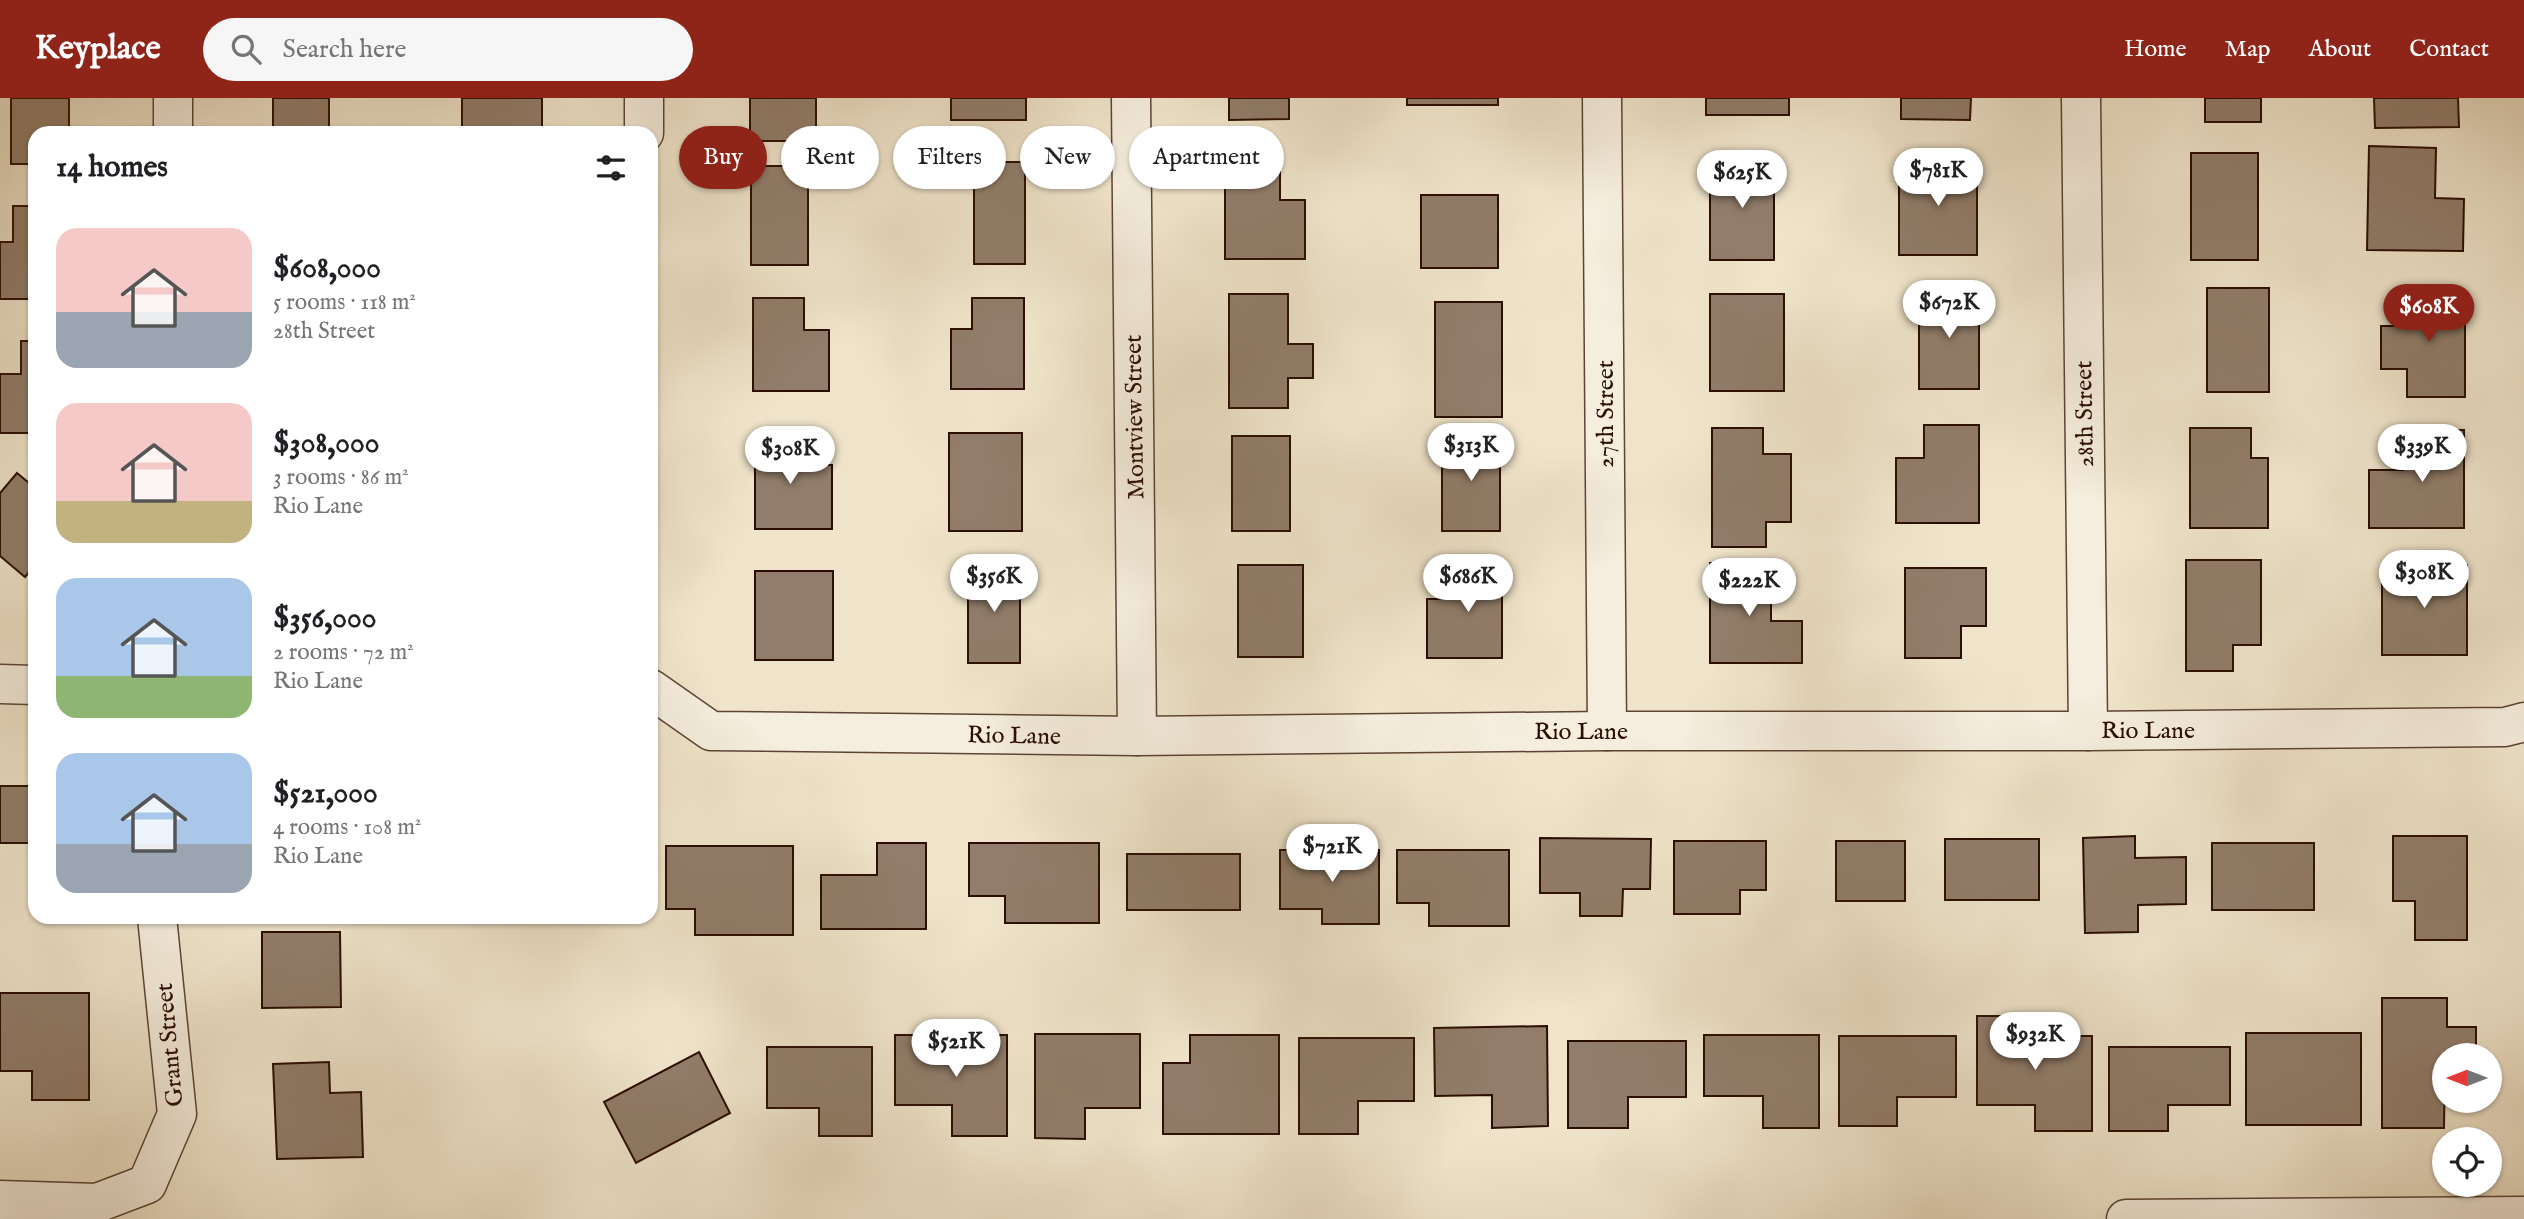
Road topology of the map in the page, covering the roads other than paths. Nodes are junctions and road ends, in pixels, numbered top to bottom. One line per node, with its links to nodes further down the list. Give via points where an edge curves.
1 (173, 98): 6 (street)
2 (643, 98): 7 (street)
3 (1130, 98): 14 (street, Montview Street)
4 (1602, 98): 12 (street, 27th Street)
5 (2081, 98): 13 (street, 28th Street)
6 (173, 126)
7 (644, 126)
8 (0, 684): 9 (street)
9 (28, 685)
10 (658, 694): 14 (street, Rio Lane, via 711,731)
11 (2524, 722): 13 (street, Rio Lane, via 2505,727)
12 (1607, 731): 13 (street, Rio Lane); 14 (street, Rio Lane)
13 (2088, 731)
14 (1137, 736)
15 (158, 924): 16 (street, Grant Street, via 177,1114 147,1184 97,1203)
16 (0, 1200)
17 (2524, 1216): 18 (street)
18 (2126, 1219)

